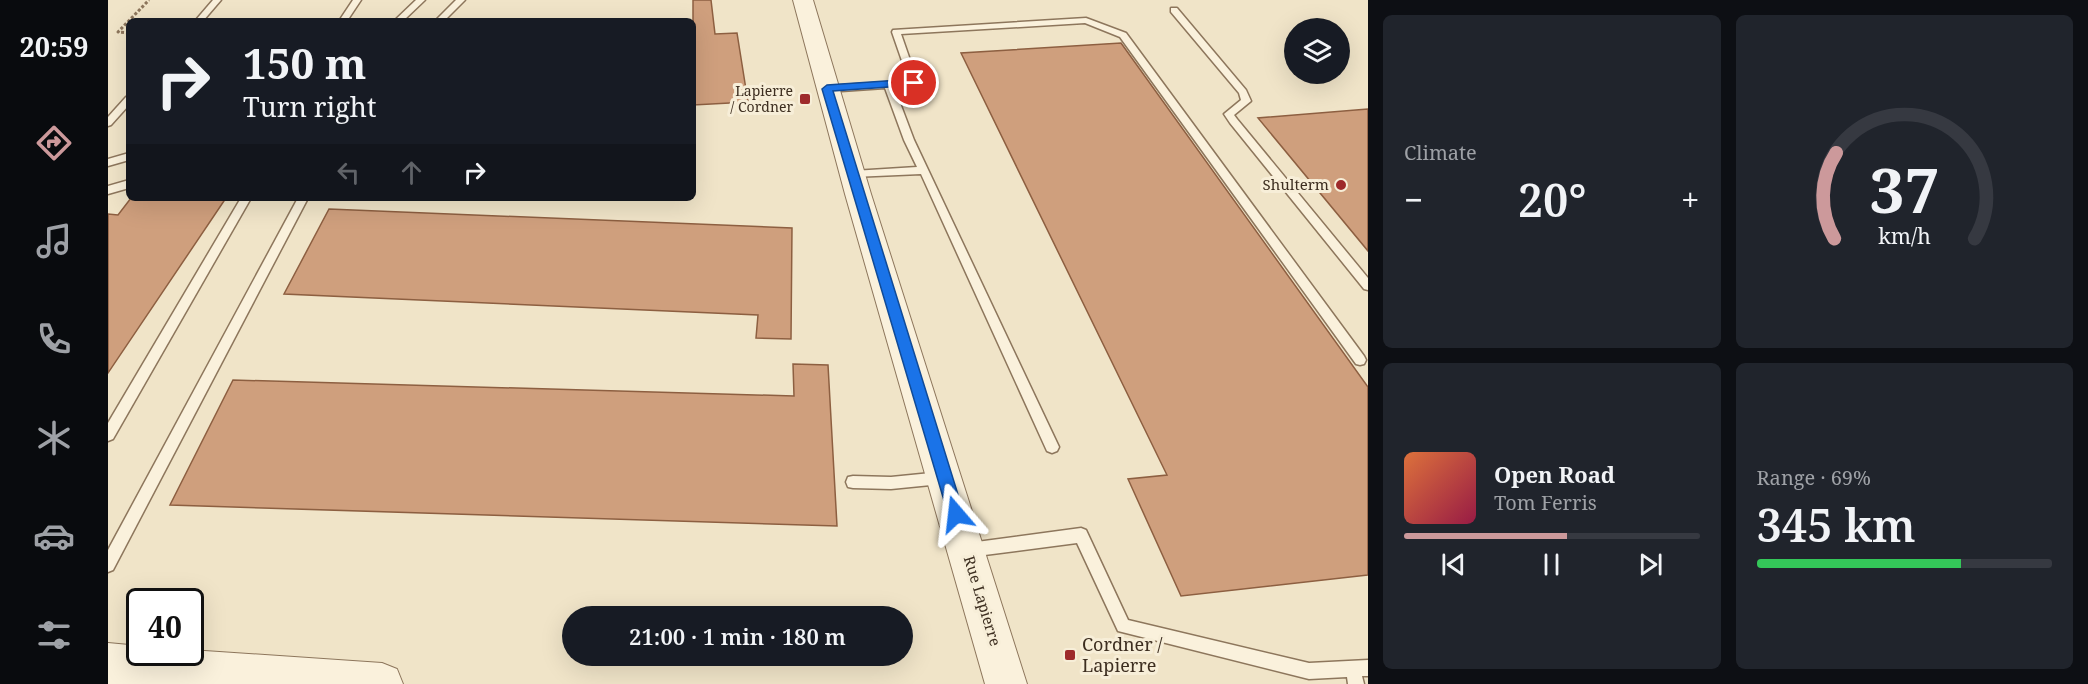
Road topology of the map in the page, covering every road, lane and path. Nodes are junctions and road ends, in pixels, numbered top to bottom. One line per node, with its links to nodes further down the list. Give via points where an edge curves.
1 (149, 0): 8 (path)
2 (217, 0): 9 (lane)
3 (357, 0): 10 (lane)
4 (421, 0): 11 (lane)
5 (461, 0): 12 (lane)
6 (803, 0): 16 (street, Rue Lapierre)
7 (1174, 10): 27 (lane, via 1243,92 1246,101 1229,114 1233,121)
8 (132, 18)
9 (202, 18)
10 (345, 18)
11 (401, 18)
12 (442, 18)
13 (126, 24): 14 (path, via 118,32)
14 (126, 33)
15 (890, 86): 16 (lane); 21 (lane, via 909,141); 28 (lane, via 914,83 896,32 1086,20 1123,35)
16 (827, 89): 22 (street, Rue Lapierre)
17 (126, 102): 18 (lane)
18 (108, 123)
19 (126, 157): 20 (lane)
20 (108, 163)
21 (924, 170): 22 (lane); 30 (lane)
22 (853, 174): 31 (street, Rue Lapierre)
23 (126, 185): 24 (lane)
24 (108, 190)
25 (244, 201): 29 (lane)
26 (301, 201): 34 (lane)
27 (1368, 286)
28 (1360, 360)
29 (108, 435)
30 (1052, 447)
31 (945, 478): 32 (lane); 33 (street, Rue Lapierre)
32 (853, 482)
33 (967, 550): 36 (lane, via 1081,535 1123,626 1309,671); 38 (street, Rue Lapierre)
34 (108, 565)
35 (108, 664): 37 (street)
36 (1359, 674)
37 (382, 684)
38 (1006, 684)

